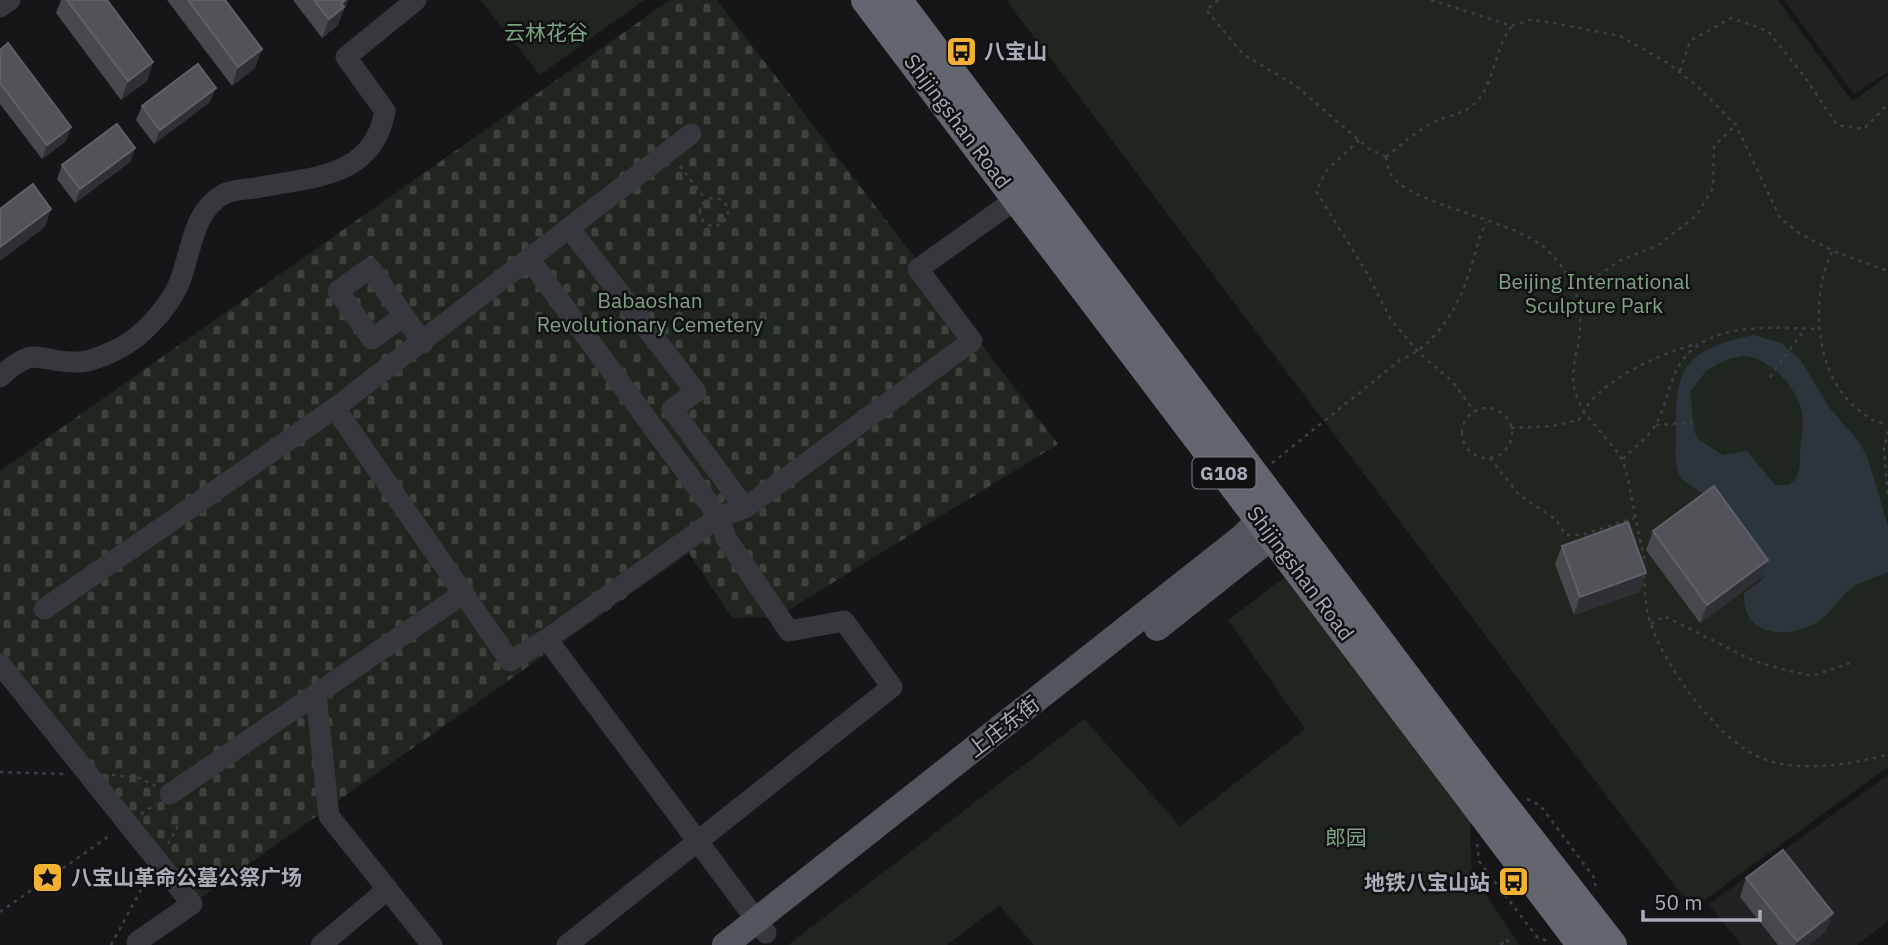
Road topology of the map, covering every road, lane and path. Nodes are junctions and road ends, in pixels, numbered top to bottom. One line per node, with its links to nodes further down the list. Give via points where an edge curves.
1 (10, 0): 7 (street)
2 (416, 0): 31 (street, via 346,57 385,111 381,134 362,157 340,172 225,194 208,208 189,246 177,288 147,328 120,348 79,362 33,355)
3 (866, 0): 16 (highway, Shijingshan Road / G108)
4 (897, 0): 42 (highway, Shijingshan Road / G108)
5 (1218, 0): 13 (path, via 1206,10 1243,54 1296,86)
6 (1431, 0): 8 (path)
7 (0, 7)
8 (1512, 26): 9 (path, via 1530,20 1620,36); 15 (path, via 1496,53 1481,97 1467,111 1414,133)
9 (1680, 71): 10 (path, via 1689,41 1731,18 1768,31 1837,125 1864,129); 11 (path)
10 (1888, 104)
11 (1736, 125): 20 (path, via 1780,218); 23 (path, via 1714,146 1713,188 1696,216 1657,246 1619,261)
12 (691, 134): 14 (street)
13 (1359, 140): 15 (path); 29 (path, via 1325,171 1316,191 1391,320)
14 (670, 152): 17 (path); 19 (street)
15 (1386, 157): 18 (path, via 1390,173 1399,183)
16 (1016, 199): 44 (street, via 918,269 972,341); 47 (highway, Shijingshan Road / G108)
17 (706, 200): 17 (path, via 718,198 726,204 727,217 721,224 712,226 701,219 699,209)
18 (1486, 221): 23 (path, via 1499,222 1538,243); 29 (path, via 1467,280 1447,320)
19 (570, 229): 21 (street); 44 (street, via 696,392 672,410)
20 (1833, 251): 22 (path); 26 (path, via 1825,266)
21 (530, 260): 27 (street); 45 (street)
22 (1888, 271)
23 (1577, 290): 33 (path, via 1581,304 1573,374)
24 (404, 316): 27 (street)
25 (1805, 329): 26 (path); 28 (path, via 1745,330); 30 (path)
26 (1819, 329): 36 (path, via 1825,360 1844,400 1875,423)
27 (423, 343): 32 (street)
28 (1702, 343): 33 (path, via 1665,352 1623,376); 37 (path, via 1679,365)
29 (1419, 353): 34 (path, via 1452,381); 42 (path, via 1400,360)
30 (1771, 375)
31 (0, 377)
32 (335, 408): 48 (street); 49 (street)
33 (1583, 409): 38 (path, via 1579,420 1567,424); 41 (path)
34 (1474, 411): 38 (path, via 1497,410); 40 (path, via 1463,424 1463,441 1474,454)
35 (1697, 422): 37 (path)
36 (1888, 423)
37 (1656, 425): 41 (path)
38 (1511, 428): 40 (path, via 1505,450)
39 (1888, 431): 43 (path, via 1884,450)
40 (1490, 458): 46 (path, via 1519,495 1555,519 1566,535 1582,535)
41 (1623, 459): 46 (path)
42 (1256, 476): 47 (highway, Shijingshan Road / G108)
43 (1888, 495)
44 (744, 508): 45 (street)
45 (719, 517): 51 (street); 59 (street, via 726,538 789,631 844,621 892,687)
46 (1633, 518): 50 (path, via 1644,556)
47 (1275, 519): 62 (main road, 上庄东街, via 1241,538); 63 (highway, Shijingshan Road / G108); 71 (highway, Shijingshan Road / G108)
48 (464, 593): 51 (street, via 510,661); 54 (street)
49 (44, 609)
50 (1651, 624): 52 (path, via 1664,616 1754,662 1812,676); 55 (path, via 1696,699 1741,748 1763,760 1798,764 1839,765)
51 (547, 639): 59 (street)
52 (1850, 663)
53 (0, 664): 57 (street)
54 (316, 694): 56 (street); 60 (street, via 329,816)
55 (1888, 754)
56 (170, 794): 57 (path)
57 (128, 823): 61 (path); 64 (street, via 192,904 137,942)
58 (1476, 838): 63 (path, via 1479,861 1537,937)
59 (700, 842): 62 (street); 67 (street)
60 (388, 889): 65 (street); 66 (street)
61 (0, 912)
62 (757, 933): 68 (main road, 上庄东街)
63 (1569, 944)
64 (139, 945)
65 (321, 945)
66 (432, 945)
67 (567, 945)
68 (725, 945)
69 (1501, 945): 70 (path, via 1506,939)
70 (1511, 945)
71 (1612, 945)

